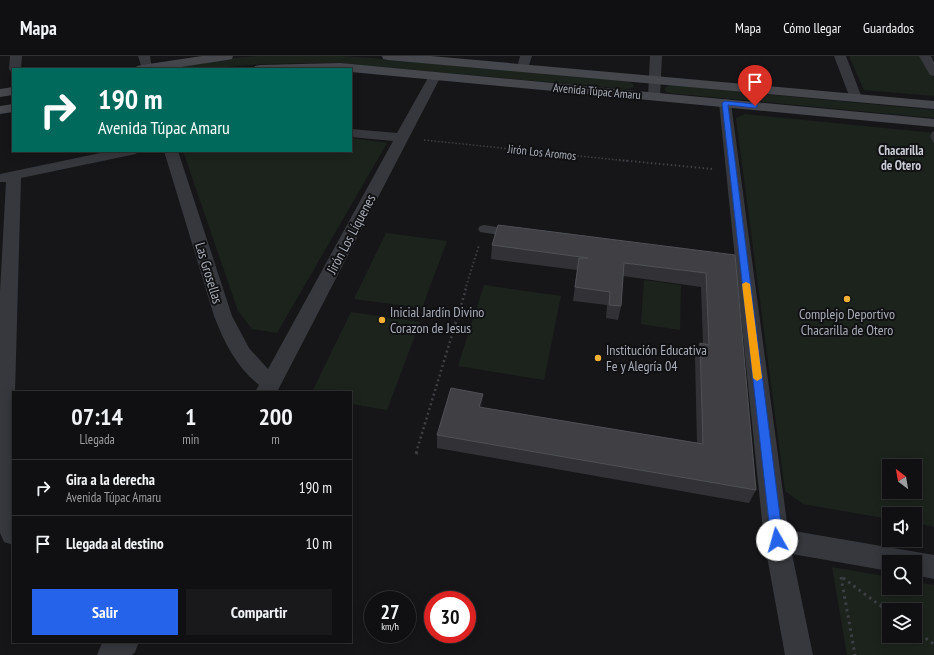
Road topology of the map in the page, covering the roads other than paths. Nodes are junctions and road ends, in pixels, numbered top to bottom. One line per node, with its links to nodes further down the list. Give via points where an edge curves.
1 (16, 56): 9 (street)
2 (227, 56): 8 (main road)
3 (388, 56): 7 (main road, Avenida Túpac Amaru)
4 (656, 56): 15 (street)
5 (840, 56): 19 (street)
6 (925, 56): 13 (street)
7 (524, 62): 15 (main road, Avenida Túpac Amaru)
8 (144, 64)
9 (15, 68)
10 (300, 68): 11 (main road, Avenida Túpac Amaru)
11 (351, 68)
12 (352, 68): 14 (main road, Avenida Túpac Amaru)
13 (934, 72)
14 (435, 76): 18 (main road, Avenida Túpac Amaru); 26 (street, Jirón Los Líquenes)
15 (654, 81): 18 (street); 19 (main road, Avenida Túpac Amaru)
16 (12, 91): 17 (main road)
17 (0, 93)
18 (654, 96): 20 (main road, Avenida Túpac Amaru)
19 (856, 98): 21 (main road, Avenida Túpac Amaru)
20 (725, 103): 24 (main road, Avenida Túpac Amaru); 34 (street, via 734,171 736,262)
21 (934, 105)
22 (12, 108): 23 (main road)
23 (0, 110)
24 (934, 123)
25 (352, 133): 26 (street)
26 (403, 138): 32 (street, Jirón Los Líquenes)
27 (126, 152): 29 (street)
28 (171, 152): 32 (street, Las Grosellas, via 230,334)
29 (7, 177): 33 (street, via 1,484 6,520)
30 (484, 229): 31 (street)
31 (531, 235)
32 (268, 387)
33 (12, 532)
34 (777, 540): 35 (street); 42 (street)
35 (882, 558)
36 (922, 564): 37 (street)
37 (934, 567)
38 (125, 643): 40 (street)
39 (130, 643): 41 (street)
40 (111, 655)
41 (124, 655)
42 (799, 655)

